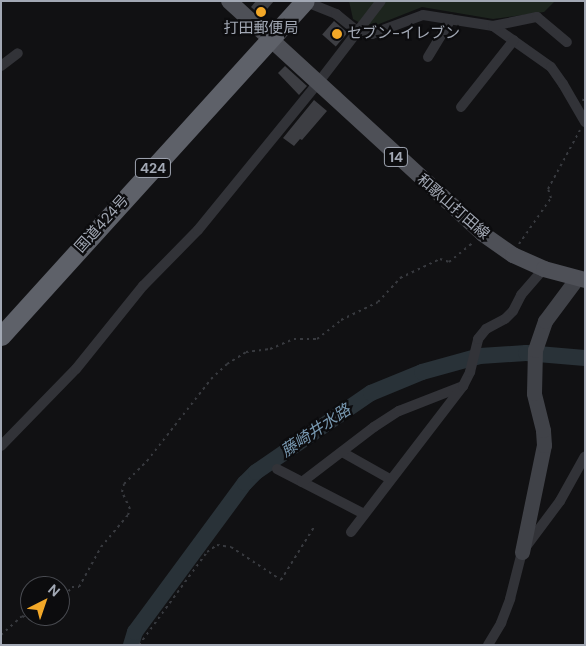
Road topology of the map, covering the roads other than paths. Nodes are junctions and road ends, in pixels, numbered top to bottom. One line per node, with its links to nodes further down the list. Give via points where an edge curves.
1 (305, 1): 6 (street, via 336,14); 7 (highway, 国道424号 / 424)
2 (381, 1): 6 (street)
3 (231, 2): 7 (main road, 和歌山打田線 / 14)
4 (451, 19): 5 (street); 6 (street, via 423,15 372,34); 11 (street)
5 (493, 26): 8 (street); 9 (street, via 537,17)
6 (358, 32): 13 (street)
7 (270, 39): 13 (main road, 和歌山打田線 / 14); 18 (highway, 国道424号 / 424)
8 (514, 40): 14 (street); 15 (street, via 551,67)
9 (567, 42)
10 (18, 54): 12 (street)
11 (428, 57)
12 (1, 66)
13 (318, 83): 16 (main road, 和歌山打田線 / 14, via 483,234 513,255); 20 (street, via 198,230 143,286 76,369)
14 (461, 107)
15 (584, 121)
16 (544, 269): 17 (main road, 和歌山打田線 / 14); 19 (street, via 521,295 514,311 486,329 478,339)
17 (581, 279): 28 (street, via 545,321 535,350 534,393 544,445)
18 (1, 336)
19 (463, 386): 21 (street, via 399,411); 24 (street)
20 (1, 446)
21 (342, 452): 24 (street); 25 (street)
22 (585, 456): 28 (street, via 560,500)
23 (277, 469): 25 (street)
24 (390, 480): 26 (street)
25 (302, 482): 26 (street)
26 (364, 514): 27 (street)
27 (351, 532)
28 (522, 552): 29 (street, via 510,599)
29 (488, 645)

